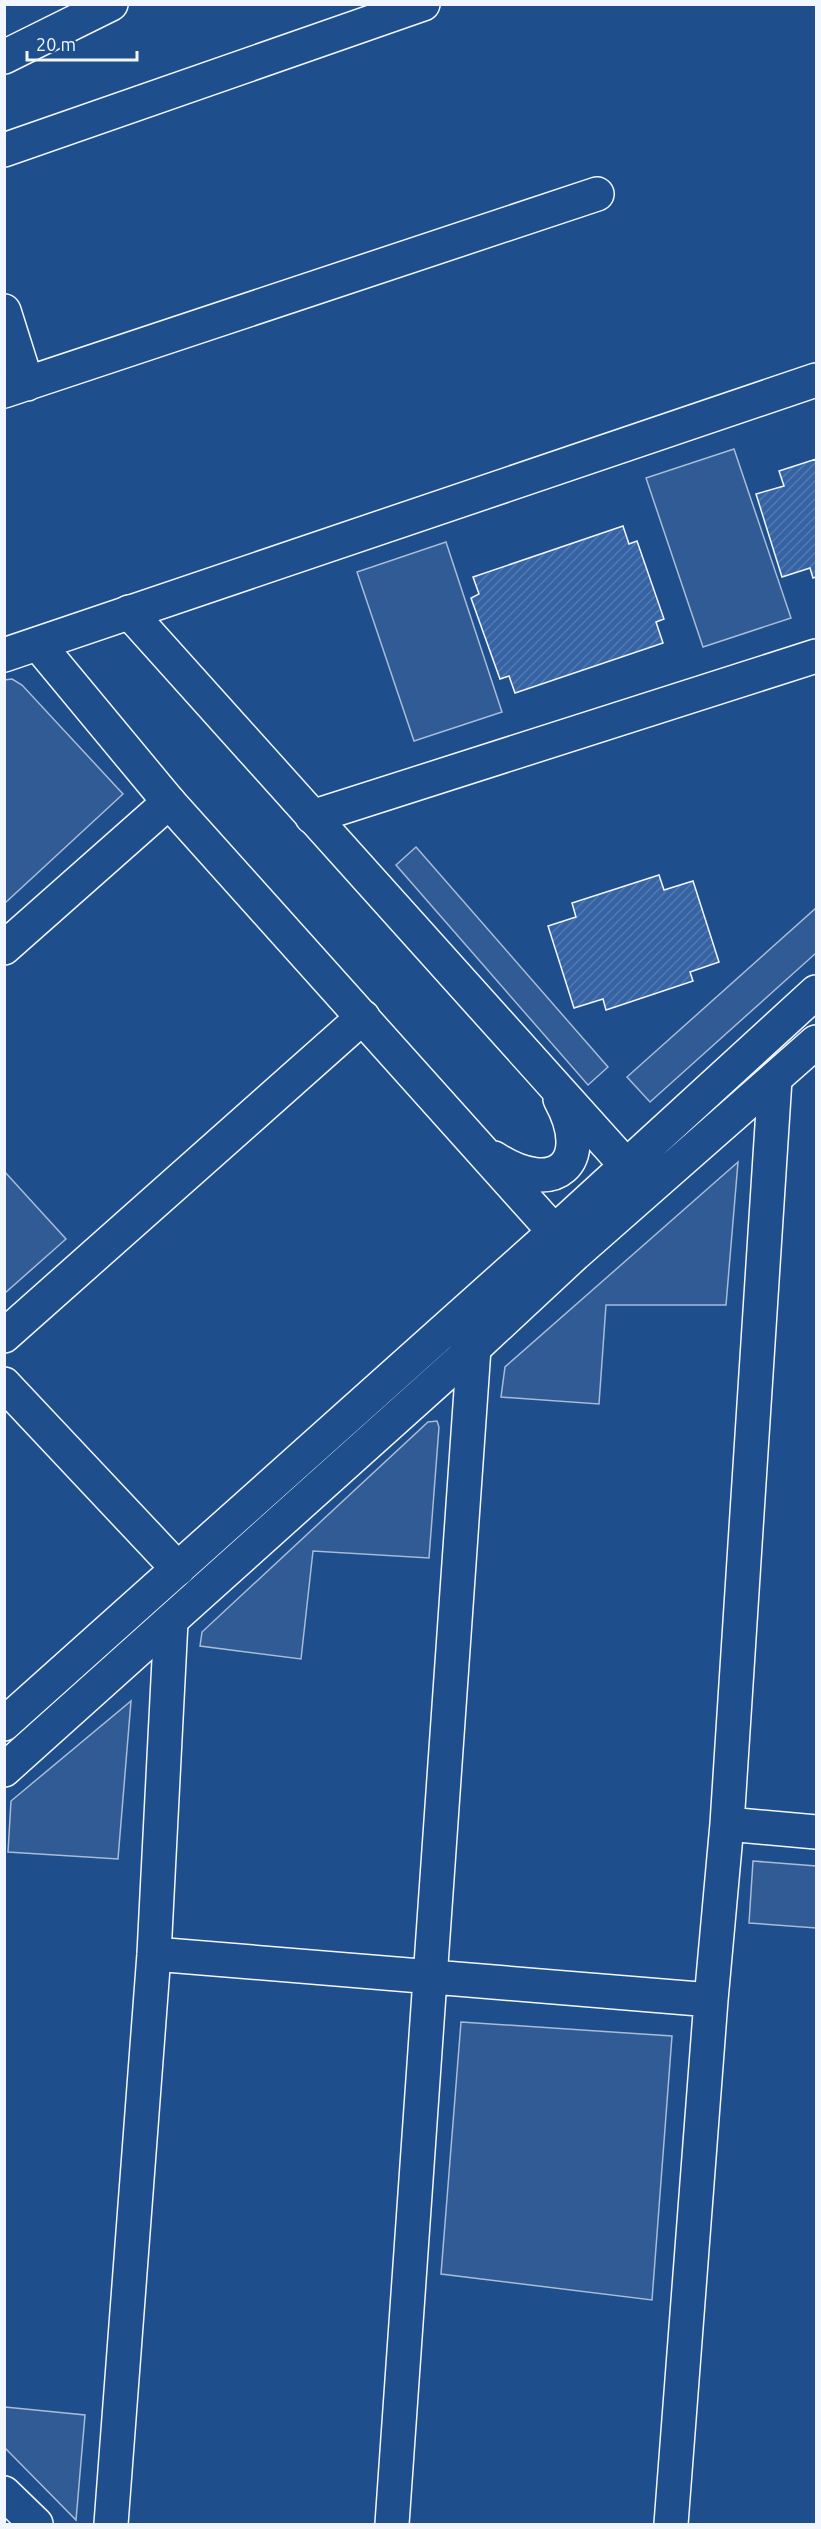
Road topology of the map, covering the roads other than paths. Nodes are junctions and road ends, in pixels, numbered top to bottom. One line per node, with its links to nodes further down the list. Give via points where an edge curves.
1 (111, 4): 3 (street)
2 (423, 4): 4 (street)
3 (4, 57)
4 (4, 150)
5 (597, 194): 8 (street)
6 (4, 311): 8 (street)
7 (816, 380): 9 (street)
8 (16, 387)
9 (129, 612): 10 (street); 14 (street)
10 (38, 644): 11 (street); 13 (street)
11 (4, 654)
12 (816, 656): 14 (street)
13 (169, 802): 15 (street); 17 (street)
14 (312, 817): 20 (street)
15 (4, 948)
16 (816, 992): 22 (street)
17 (363, 1017): 21 (street); 25 (street)
18 (816, 1042): 19 (street)
19 (775, 1079): 22 (street); 32 (street)
20 (552, 1084): 21 (street, via 571,1124 573,1149 566,1167 555,1173 531,1175); 22 (street)
21 (478, 1147): 23 (street)
22 (638, 1178): 23 (street)
23 (565, 1243): 24 (street); 26 (street)
24 (452, 1323): 26 (street); 28 (street)
25 (4, 1336)
26 (474, 1348): 29 (street); 35 (street)
27 (4, 1384): 28 (street)
28 (178, 1569): 30 (street)
29 (171, 1621): 31 (street); 34 (street)
30 (4, 1724)
31 (4, 1770)
32 (727, 1824): 33 (street); 36 (street)
33 (816, 1832)
34 (154, 1954): 35 (street); 39 (street)
35 (430, 1978): 36 (street); 40 (street)
36 (711, 2000): 41 (street)
37 (4, 2493): 38 (street)
38 (36, 2524)
39 (111, 2524)
40 (392, 2524)
41 (671, 2524)

